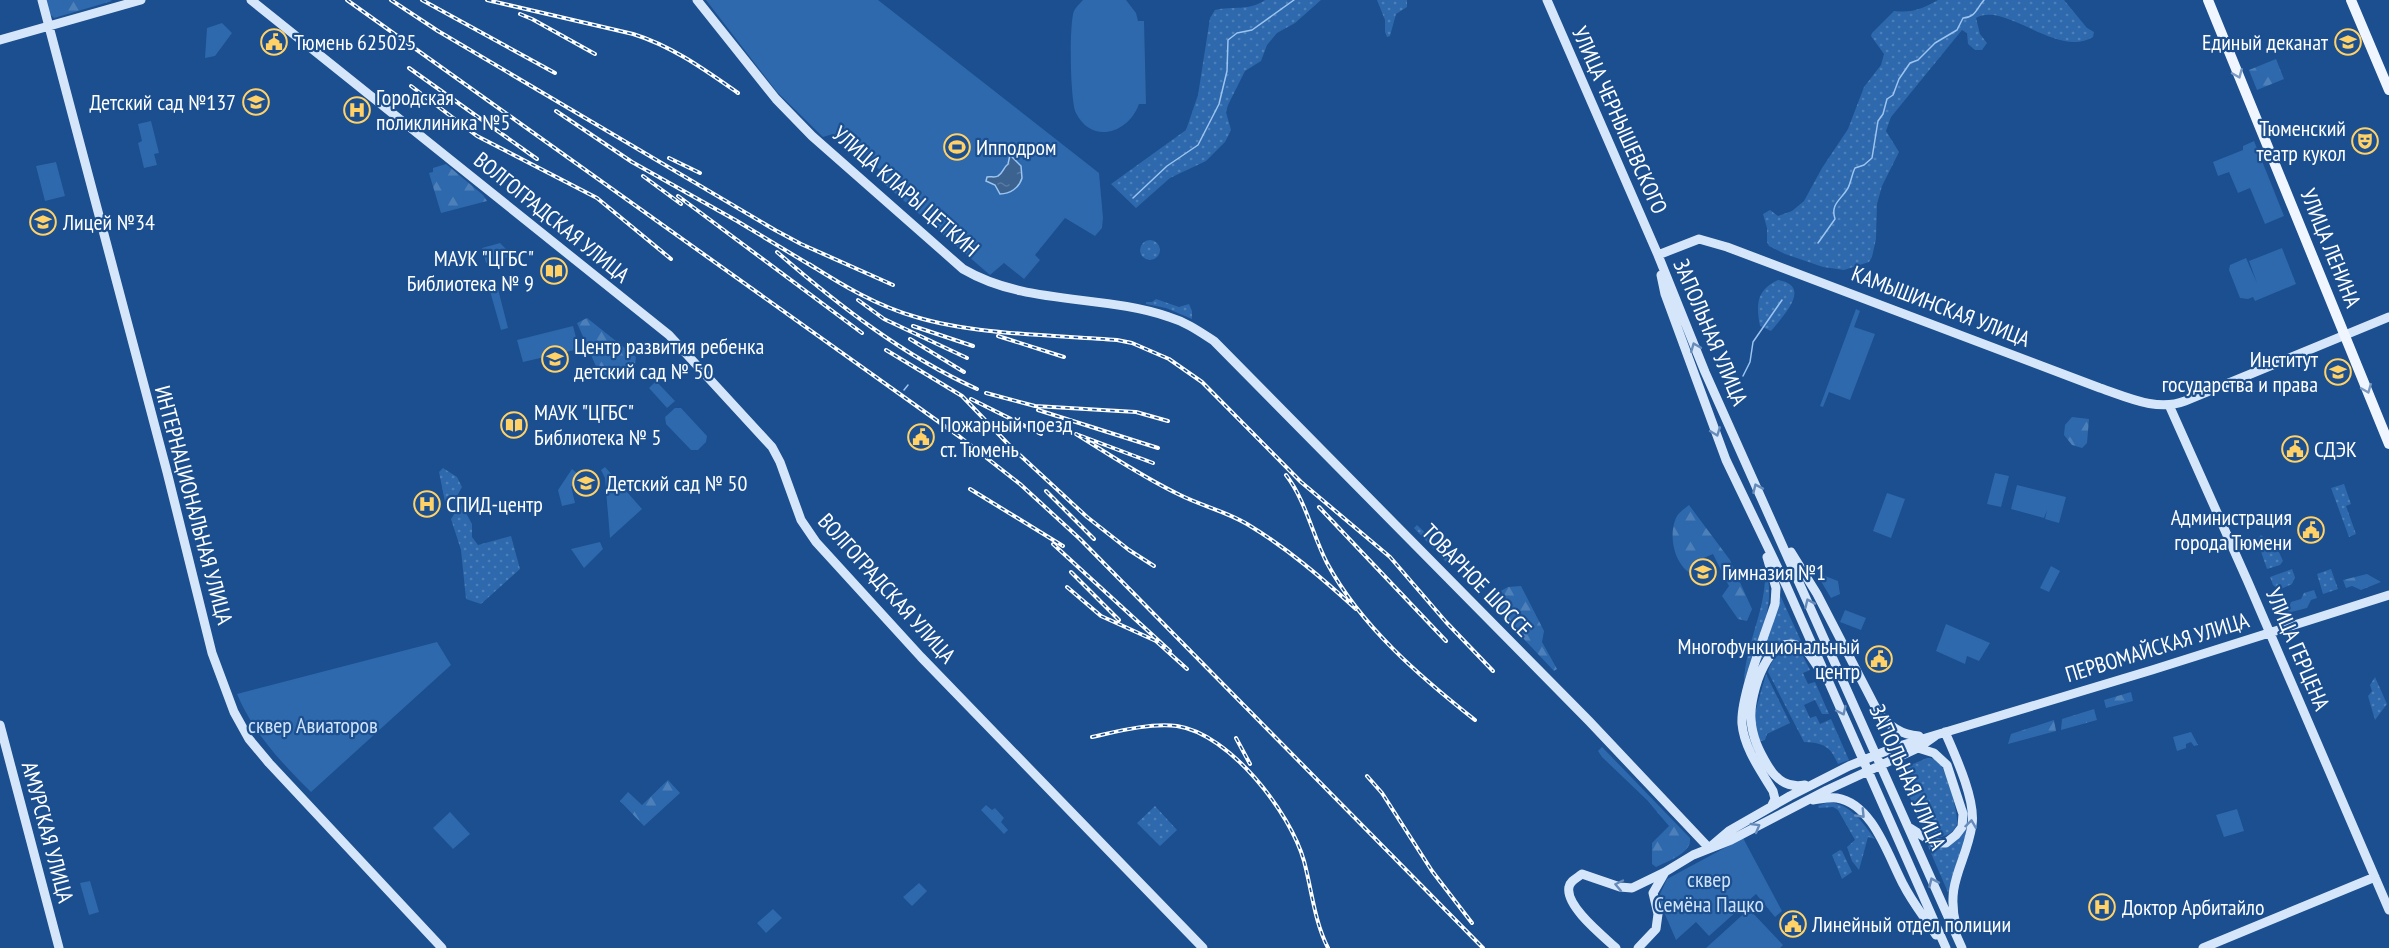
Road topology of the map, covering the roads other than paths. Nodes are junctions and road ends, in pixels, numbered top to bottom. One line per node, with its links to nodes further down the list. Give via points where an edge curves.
1 (42, 0): 8 (street, ИНТЕРНАЦИОНАЛЬНАЯ УЛИЦА)
2 (141, 0): 8 (street)
3 (251, 0): 37 (street, ВОЛГОГРАДСКАЯ УЛИЦА, via 669,335 772,447 801,520 816,542 928,665)
4 (697, 0): 14 (street, УЛИЦА КЛАРЫ ЦЕТКИН, via 790,114 963,269 980,279 1016,289 1171,317)
5 (1547, 0): 11 (street, УЛИЦА ЧЕРНЫШЕВСКОГО)
6 (2208, 0): 13 (main road, УЛИЦА ЛЕНИНА, one-way to 13)
7 (2352, 0): 10 (main road)
8 (48, 26): 9 (street); 36 (street, ИНТЕРНАЦИОНАЛЬНАЯ УЛИЦА, via 225,693 249,739 269,763)
9 (0, 40)
10 (2389, 90)
11 (1658, 255): 15 (street, КАМЫШИНСКАЯ УЛИЦА, via 1699,239 2109,391); 17 (street, ЗАПОЛЬНАЯ УЛИЦА, one-way to 11, via 1705,372); 18 (street, ЗАПОЛЬНАЯ УЛИЦА, one-way to 18, via 1665,294 1695,377)
12 (2389, 317): 13 (street)
13 (2345, 335): 15 (street); 16 (main road, УЛИЦА ЛЕНИНА, one-way to 16)
14 (1214, 341): 30 (street, ТОВАРНОЕ ШОССЕ)
15 (2169, 405): 20 (street, УЛИЦА ГЕРЦЕНА)
16 (2389, 444)
17 (1779, 535): 24 (street, via 1817,594 1878,712 1888,725 1906,734); 29 (street, ЗАПОЛЬНАЯ УЛИЦА, one-way to 17)
18 (1764, 543): 21 (street, ЗАПОЛЬНАЯ УЛИЦА); 28 (street, via 1776,588 1775,603 1744,704 1742,724 1746,741 1773,791)
19 (2389, 595): 20 (street, ПЕРВОМАЙСКАЯ УЛИЦА)
20 (2271, 633): 23 (street, ПЕРВОМАЙСКАЯ УЛИЦА); 32 (street, УЛИЦА ГЕРЦЕНА)
21 (1825, 674): 26 (street, via 1804,649 1789,644 1776,648 1766,661 1750,716 1757,747 1774,776 1796,787); 34 (street, ЗАПОЛЬНАЯ УЛИЦА, one-way to 34)
22 (0, 725): 35 (street, АМУРСКАЯ УЛИЦА)
23 (1941, 733): 24 (street, ПЕРВОМАЙСКАЯ УЛИЦА); 25 (street, ПЕРВОМАЙСКАЯ УЛИЦА); 40 (street, one-way to 23, via 1953,900 1955,878 1973,823 1972,812 1966,788)
24 (1925, 737): 26 (street, ПЕРВОМАЙСКАЯ УЛИЦА)
25 (1918, 748): 27 (street, ПЕРВОМАЙСКАЯ УЛИЦА); 29 (street, via 1934,753 1947,765 1963,814 1962,827 1946,843 1934,843)
26 (1814, 783): 28 (street, ПЕРВОМАЙСКАЯ УЛИЦА)
27 (1808, 800): 30 (street, ПЕРВОМАЙСКАЯ УЛИЦА, one-way to 27); 34 (street, one-way to 34, via 1836,798 1848,802 1864,816 1879,834 1903,884)
28 (1771, 807): 30 (street, ПЕРВОМАЙСКАЯ УЛИЦА, via 1729,831)
29 (1908, 826): 40 (street, ЗАПОЛЬНАЯ УЛИЦА, one-way to 29)
30 (1709, 848): 31 (street, ПЕРВОМАЙСКАЯ УЛИЦА)
31 (1665, 872): 38 (street, ПЕРВОМАЙСКАЯ УЛИЦА, one-way to 38, via 1632,888 1582,874 1571,882 1573,905); 39 (street, via 1653,893 1658,914 1656,929)
32 (2374, 877): 33 (street, УЛИЦА ГЕРЦЕНА); 41 (street)
33 (2389, 910)
34 (1944, 946)
35 (59, 948)
36 (442, 948)
37 (1203, 948)
38 (1616, 948)
39 (1638, 948)
40 (1962, 948)
41 (2203, 948)

